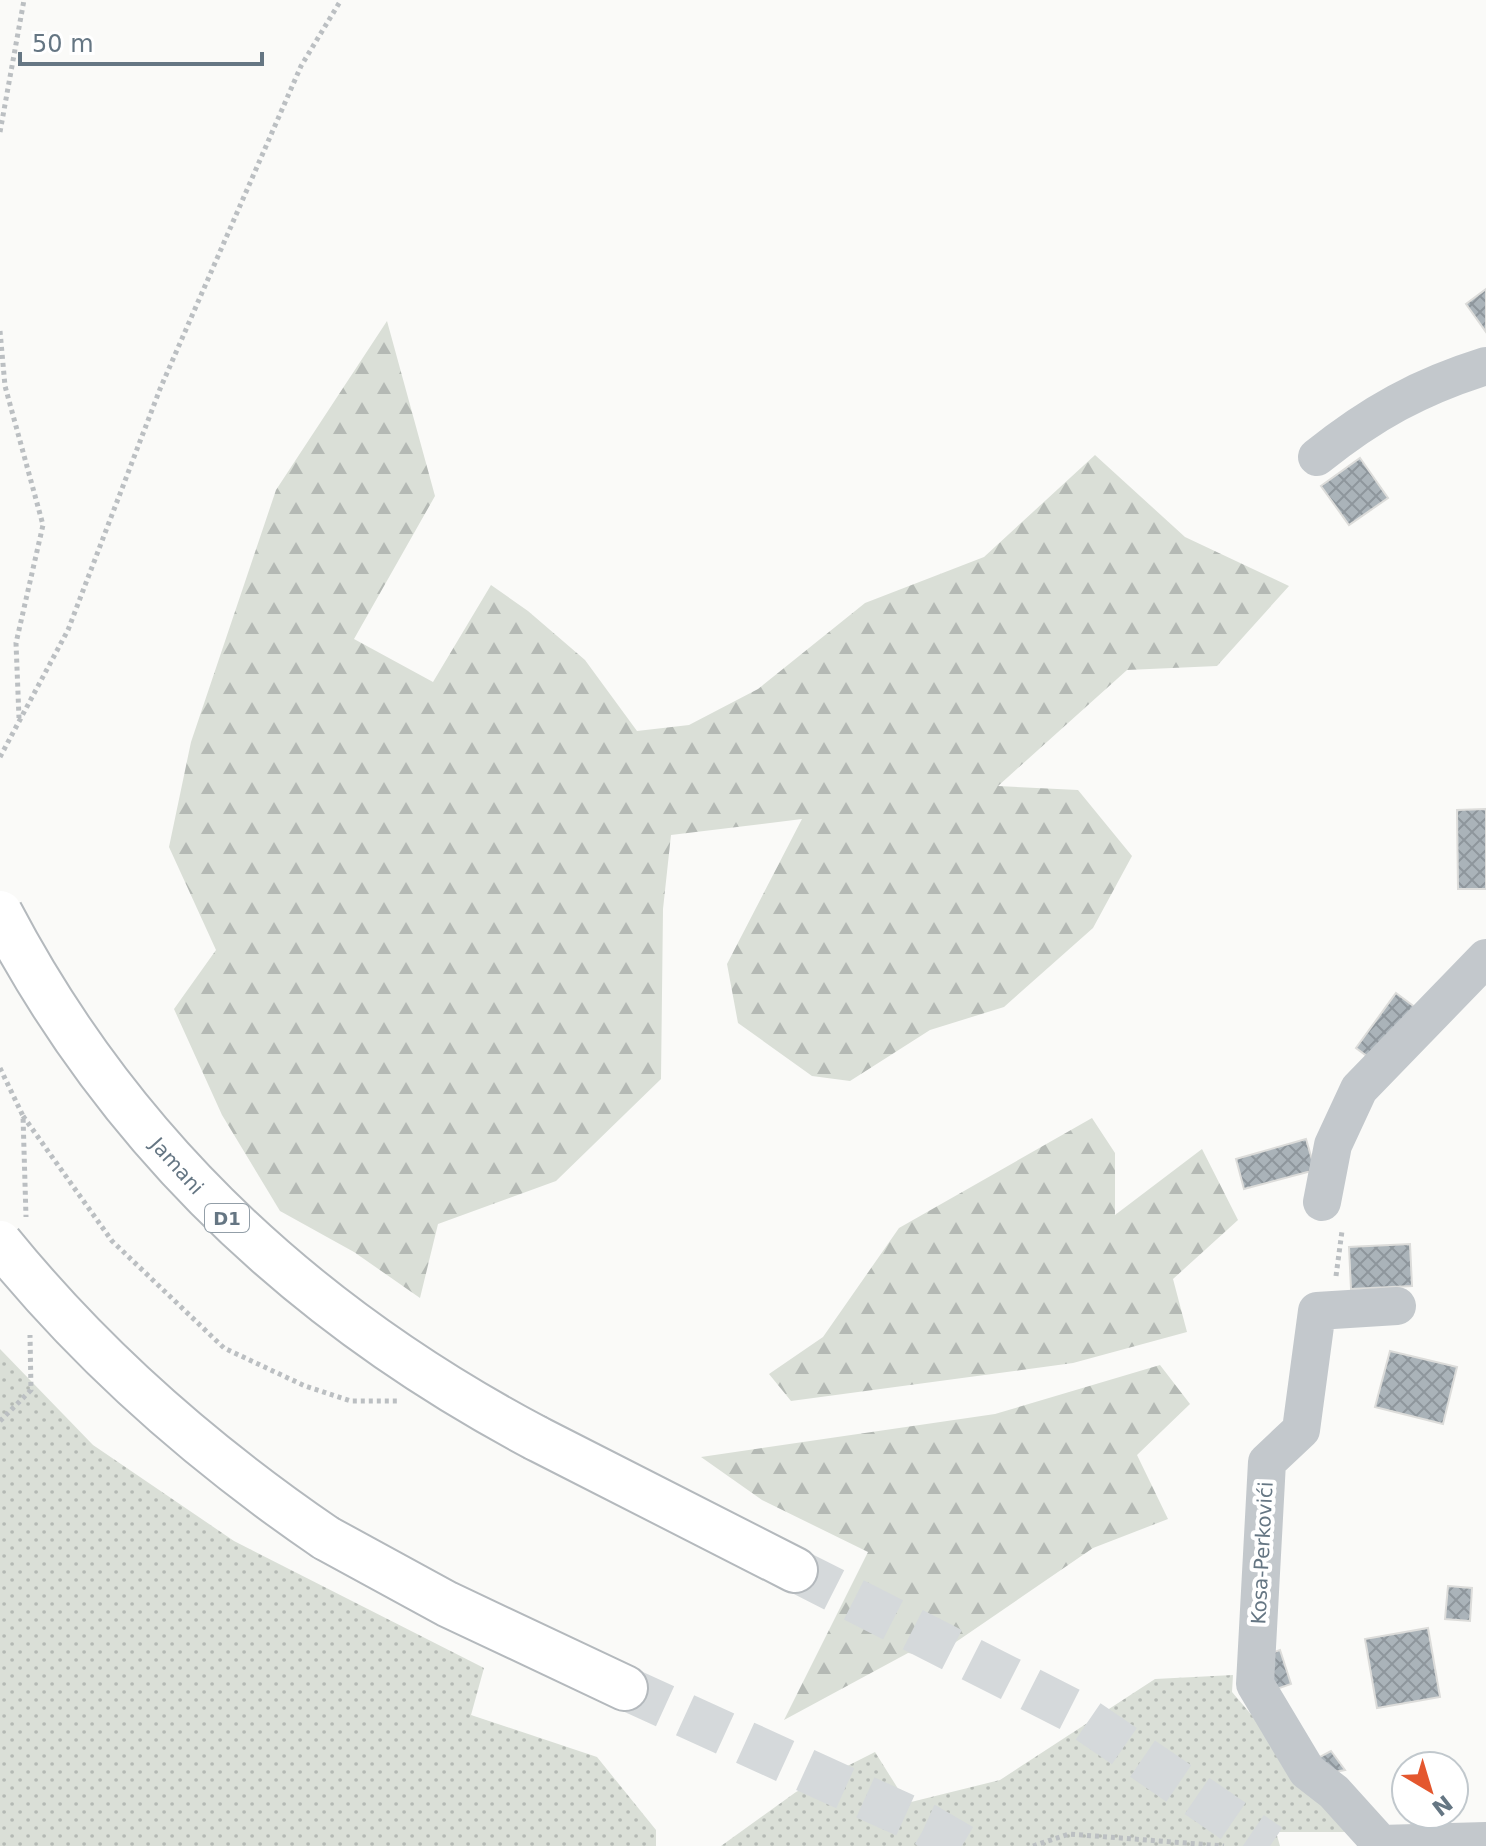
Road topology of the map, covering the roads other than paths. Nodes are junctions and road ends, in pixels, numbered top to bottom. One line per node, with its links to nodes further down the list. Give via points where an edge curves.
1 (1486, 366): 2 (street, via 1403,397)
2 (1317, 457)
3 (0, 913): 8 (highway, Jamani / D1, bridge, via 97,1069 189,1180 240,1232 363,1333 472,1404)
4 (1486, 958): 5 (street, via 1359,1089 1333,1145)
5 (1322, 1202)
6 (0, 1243): 9 (highway, bridge, via 137,1392 210,1454 326,1538 447,1604)
7 (1397, 1306): 11 (street, Kosa-Perkovići, via 1317,1311 1301,1430 1267,1462 1255,1684 1307,1771 1334,1792)
8 (795, 1570)
9 (625, 1688)
10 (1486, 1841): 11 (street)
11 (1381, 1844)

